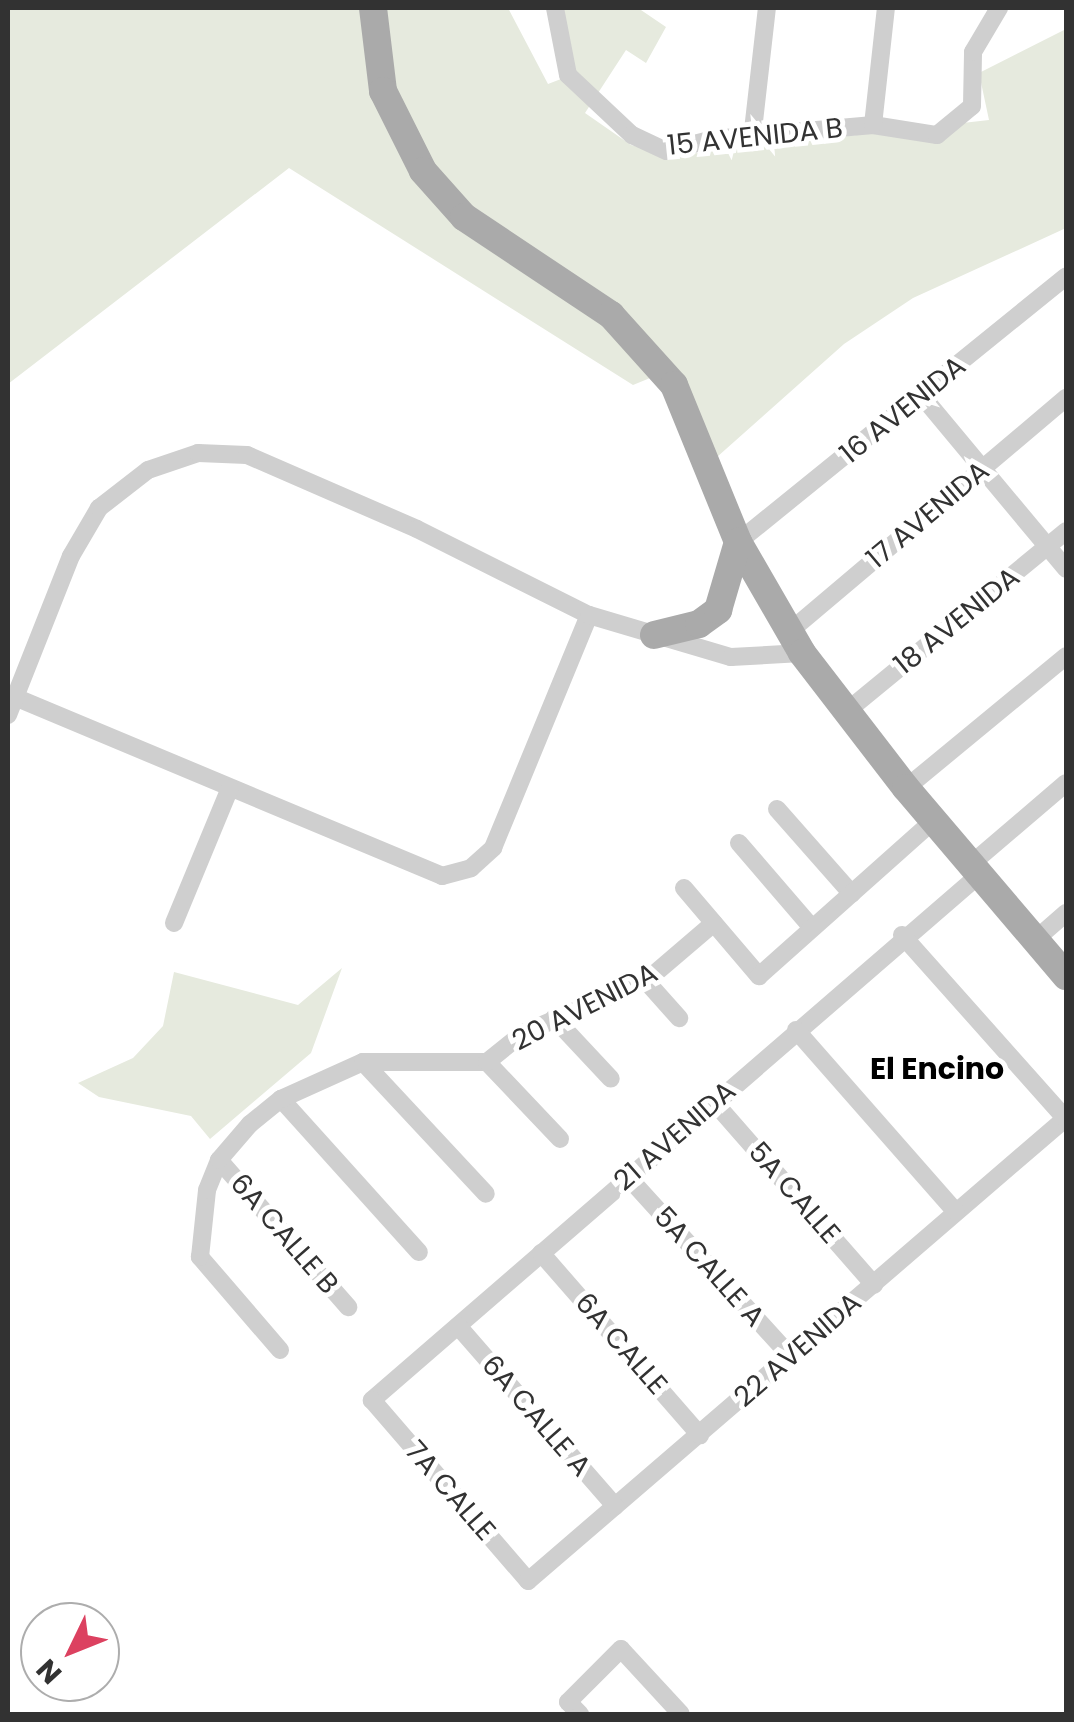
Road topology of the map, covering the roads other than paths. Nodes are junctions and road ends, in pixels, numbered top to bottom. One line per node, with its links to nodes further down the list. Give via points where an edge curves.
1 (373, 8): 13 (main road, via 383,91 406,146 464,218 584,293 640,342 674,385)
2 (554, 8): 7 (street, 15 AVENIDA B, via 568,75 649,146 679,151 713,139)
3 (767, 8): 7 (street)
4 (886, 8): 6 (street)
5 (998, 8): 6 (street, 15 AVENIDA B, via 973,52 977,89 963,118 938,135)
6 (874, 125): 7 (street, 15 AVENIDA B)
7 (752, 139)
8 (1066, 276): 9 (street, 16 AVENIDA)
9 (922, 396): 11 (street); 13 (street, 16 AVENIDA)
10 (1066, 398): 11 (street, 17 AVENIDA)
11 (983, 468): 14 (street); 18 (street, 17 AVENIDA)
12 (1066, 531): 14 (street, 18 AVENIDA)
13 (738, 542): 17 (main road, via 718,610 699,624); 18 (main road)
14 (1048, 546): 15 (street); 21 (street, 18 AVENIDA)
15 (1066, 569)
16 (589, 615): 17 (street); 20 (street, via 247,454 198,453 148,470 99,508 71,556); 23 (street, via 493,848 471,868 442,876)
17 (654, 635): 18 (street, via 731,657)
18 (796, 643): 21 (main road)
19 (1066, 656): 24 (street)
20 (12, 707): 23 (street)
21 (847, 711): 24 (main road)
22 (1066, 783): 28 (street)
23 (230, 788): 32 (street)
24 (906, 788): 26 (main road)
25 (777, 809): 30 (street)
26 (933, 821): 28 (main road); 30 (street)
27 (738, 843): 34 (street)
28 (975, 870): 35 (street, 21 AVENIDA); 36 (main road)
29 (684, 888): 33 (street)
30 (852, 894): 34 (street)
31 (1066, 914): 36 (street)
32 (174, 922)
33 (714, 924): 34 (street, via 759,976); 38 (street, 20 AVENIDA)
34 (812, 928)
35 (902, 935): 41 (street, 21 AVENIDA); 47 (street)
36 (1035, 940): 37 (main road)
37 (1066, 976)
38 (646, 981): 39 (street, 20 AVENIDA); 40 (street)
39 (554, 1018): 43 (street, 20 AVENIDA); 44 (street)
40 (679, 1018)
41 (796, 1030): 46 (street, 21 AVENIDA); 52 (street)
42 (363, 1062): 43 (street, 20 AVENIDA); 45 (street, 20 AVENIDA); 51 (street)
43 (488, 1062): 48 (street)
44 (610, 1080)
45 (281, 1099): 49 (street, 20 AVENIDA); 53 (street)
46 (714, 1102): 50 (street, 21 AVENIDA); 55 (street, 5A CALLE)
47 (1066, 1118): 52 (street, 22 AVENIDA)
48 (560, 1139)
49 (219, 1160): 56 (street, 6A CALLE B); 58 (street, 20 AVENIDA, via 198,1224 200,1257)
50 (628, 1177): 54 (street, 21 AVENIDA); 59 (street, 5A CALLE A)
51 (486, 1194)
52 (956, 1212): 55 (street, 22 AVENIDA)
53 (419, 1252)
54 (541, 1253): 57 (street, 21 AVENIDA); 61 (street, 6A CALLE)
55 (874, 1285): 59 (street, 22 AVENIDA)
56 (348, 1307)
57 (458, 1326): 60 (street, 21 AVENIDA); 62 (street, 6A CALLE A)
58 (280, 1350)
59 (791, 1357): 61 (street, 22 AVENIDA)
60 (372, 1400): 63 (street, 7A CALLE)
61 (700, 1434): 62 (street, 22 AVENIDA)
62 (615, 1506): 63 (street, 22 AVENIDA)
63 (528, 1581)
64 (574, 1708): 65 (street, via 621,1648)
65 (681, 1714)

